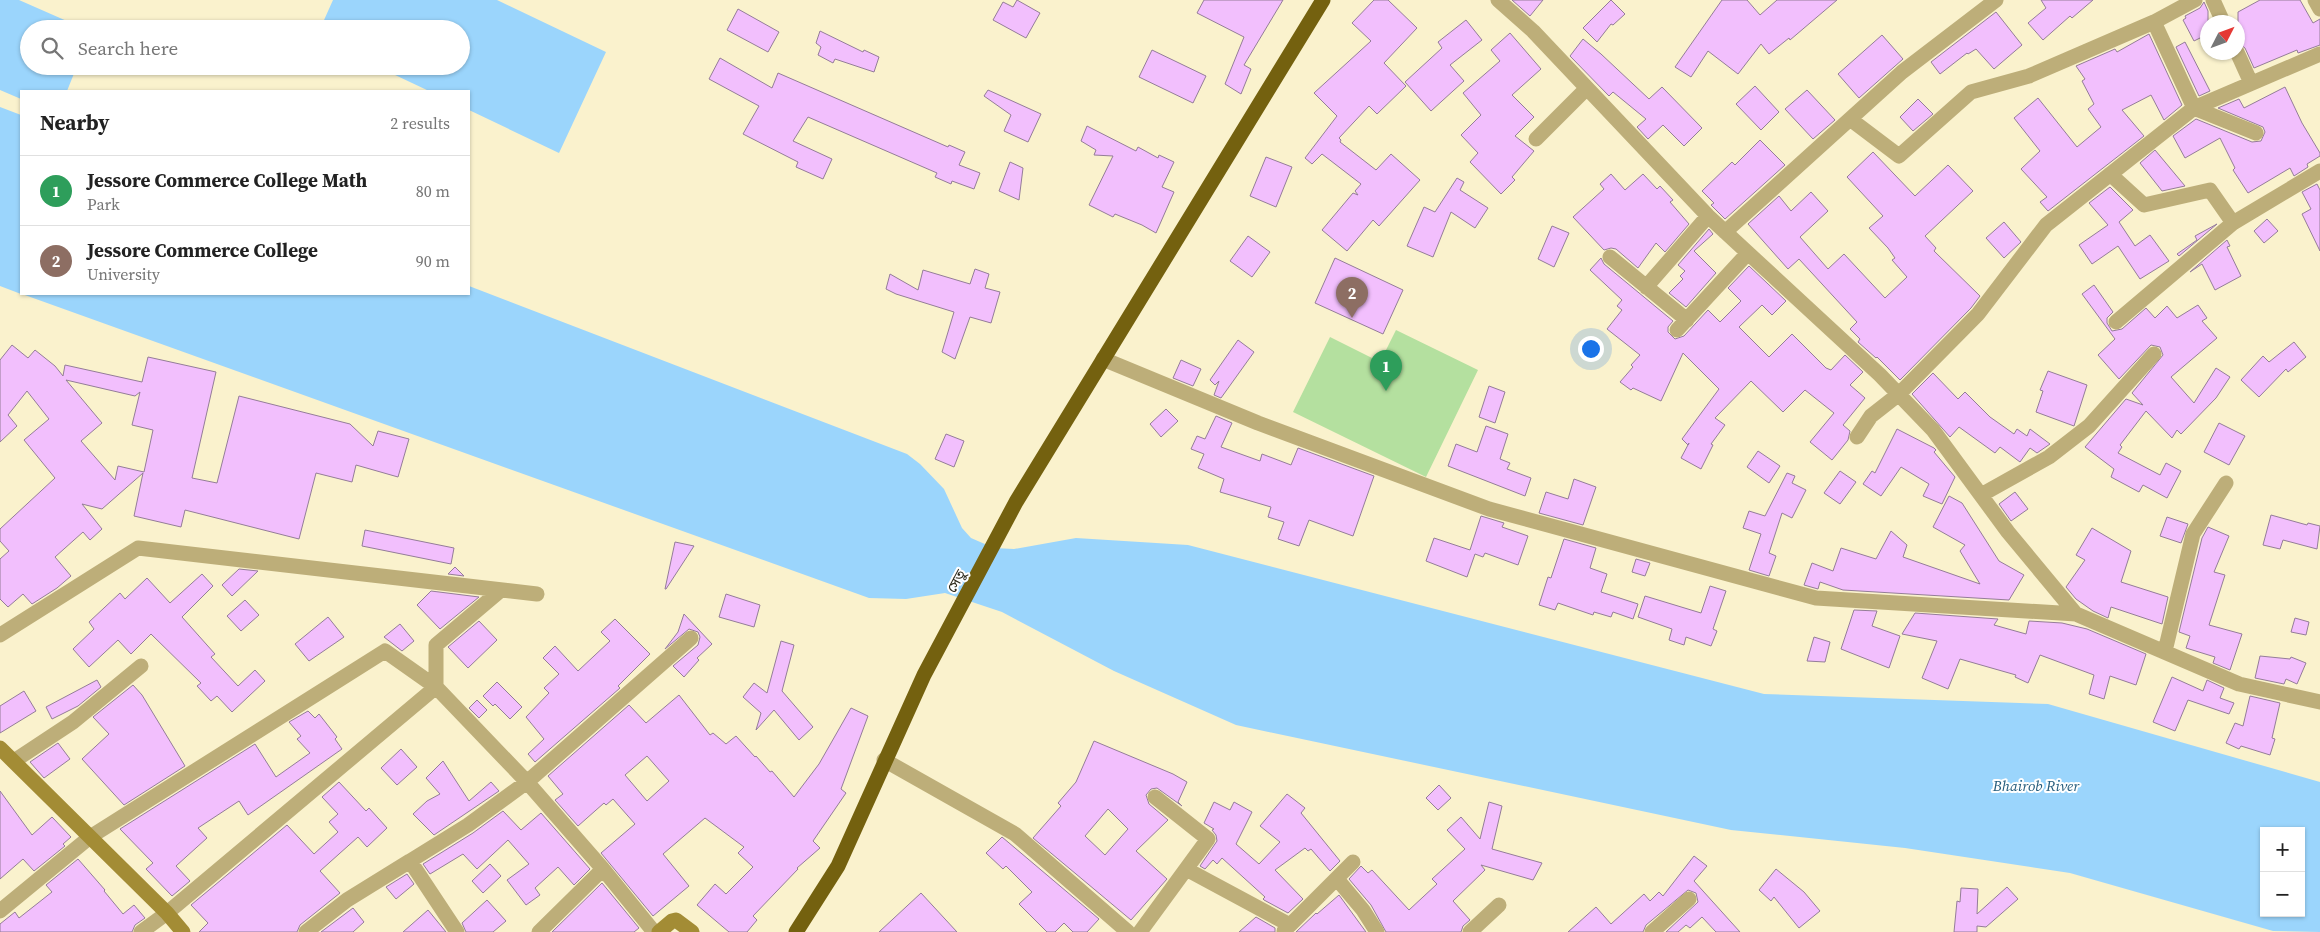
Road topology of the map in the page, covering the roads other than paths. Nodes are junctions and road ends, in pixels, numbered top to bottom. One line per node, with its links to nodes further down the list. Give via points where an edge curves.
1 (1323, 0): 28 (highway, সেতু)
2 (1498, 0): 13 (street, via 1533,31)
3 (1996, 0): 15 (street, via 1902,72)
4 (2195, 0): 9 (street)
5 (2213, 0): 8 (street)
6 (2315, 0): 7 (street)
7 (2320, 9)
8 (2220, 15)
9 (2154, 22): 14 (street); 15 (street, via 2029,76 1971,92 1899,156)
10 (2320, 54): 12 (street)
11 (2241, 60): 12 (street)
12 (2251, 83): 14 (street)
13 (1587, 88): 17 (street); 20 (street)
14 (2194, 108): 16 (street); 19 (street)
15 (1850, 119): 22 (street)
16 (2256, 132)
17 (1536, 139)
18 (2320, 171): 21 (street)
19 (2110, 174): 21 (street, via 2144,205 2210,190); 29 (street, via 2046,225 1978,314)
20 (1708, 216): 22 (street); 25 (street)
21 (2232, 223): 26 (street)
22 (1726, 232): 23 (street)
23 (1748, 253): 25 (street, via 1682,325); 29 (street)
24 (1610, 257): 25 (street)
25 (1646, 287)
26 (2116, 322)
27 (2154, 354): 32 (street, via 2089,426 2049,457)
28 (1103, 359): 35 (street, via 1258,423 1489,509 1816,598); 43 (highway, সেতু, via 1016,502 924,675)
29 (1899, 394): 30 (street, via 1871,416); 32 (street, via 1933,430)
30 (1857, 437)
31 (2226, 483): 38 (street, via 2193,534)
32 (1981, 495): 35 (street)
33 (501, 590): 34 (street); 36 (street, via 138,548); 40 (street, via 436,645)
34 (537, 594)
35 (2076, 614): 38 (street)
36 (0, 636)
37 (691, 638): 45 (street)
38 (2165, 651): 41 (street, via 2239,684)
39 (141, 666): 44 (street, via 73,722)
40 (436, 687): 45 (street); 47 (street, via 385,651); 56 (street)
41 (2320, 702)
42 (0, 748): 44 (street)
43 (884, 760): 66 (highway, সেতু, via 838,866); 67 (street, via 1015,834)
44 (14, 761): 47 (street)
45 (527, 782): 48 (street, via 468,825); 50 (street)
46 (1155, 797): 51 (street, via 1208,839)
47 (90, 837): 55 (street); 56 (street)
48 (410, 861): 60 (street, via 347,900); 61 (street)
49 (1353, 862): 52 (street)
50 (603, 869): 62 (street); 63 (street)
51 (1186, 869): 57 (street); 68 (street)
52 (1337, 879): 57 (street); 69 (street)
53 (1689, 899): 71 (street)
54 (1499, 905): 70 (street)
55 (0, 911)
56 (167, 913): 58 (street); 59 (street)
57 (1286, 929)
58 (141, 932)
59 (183, 932)
60 (306, 932)
61 (457, 932)
62 (539, 932)
63 (654, 932)
64 (659, 932): 65 (street, via 676,920)
65 (692, 932)
66 (796, 932)
67 (1128, 932)
68 (1140, 932)
69 (1378, 932)
70 (1470, 932)
71 (1652, 932)

